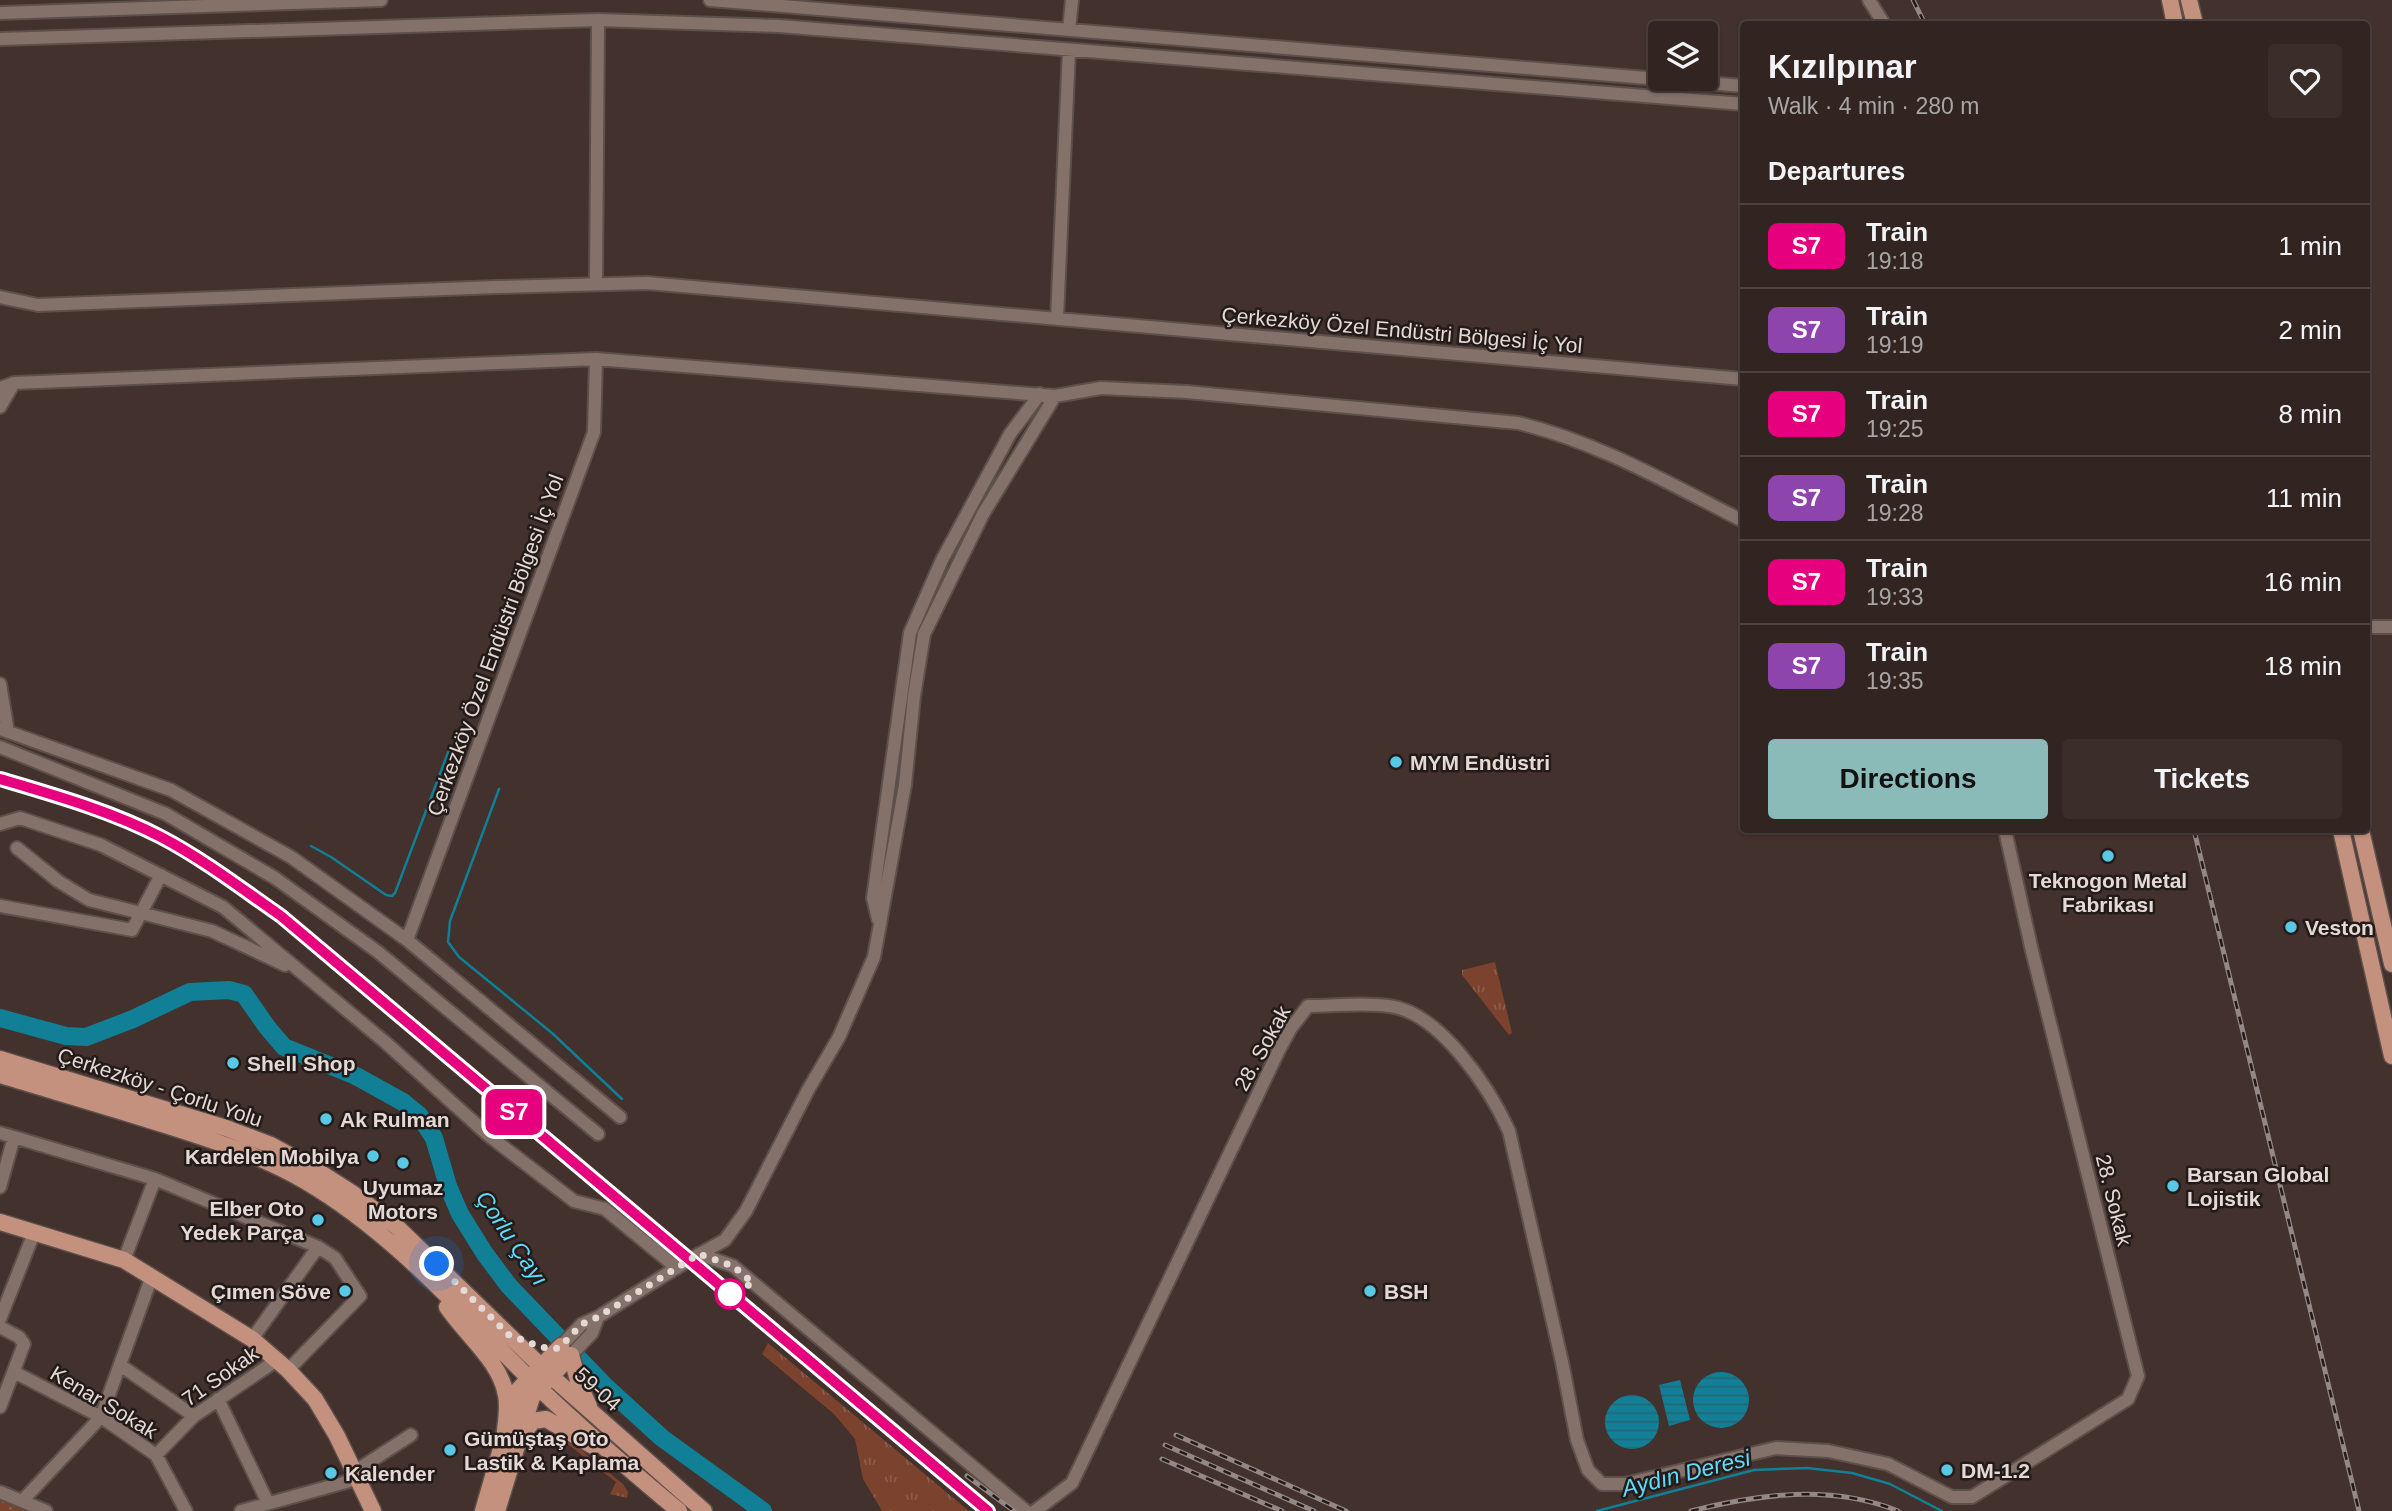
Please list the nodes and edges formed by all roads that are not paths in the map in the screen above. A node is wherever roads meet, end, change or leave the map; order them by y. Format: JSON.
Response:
{"nodes":[{"id":1,"x":381,"y":0,"type":"edge"},
{"id":2,"x":710,"y":0,"type":"edge"},
{"id":3,"x":1072,"y":0,"type":"edge"},
{"id":4,"x":1869,"y":0,"type":"edge"},
{"id":5,"x":2170,"y":0,"type":"edge"},
{"id":6,"x":2189,"y":0,"type":"edge"},
{"id":7,"x":0,"y":13,"type":"edge"},
{"id":8,"x":598,"y":20,"type":"junction"},
{"id":9,"x":1882,"y":21,"type":"edge"},
{"id":10,"x":2174,"y":21,"type":"edge"},
{"id":11,"x":2193,"y":21,"type":"edge"},
{"id":12,"x":1069,"y":30,"type":"junction"},
{"id":13,"x":0,"y":39,"type":"edge"},
{"id":14,"x":1069,"y":50,"type":"junction"},
{"id":15,"x":1740,"y":86,"type":"edge"},
{"id":16,"x":1740,"y":104,"type":"edge"},
{"id":17,"x":596,"y":284,"type":"junction"},
{"id":18,"x":0,"y":297,"type":"edge"},
{"id":19,"x":1057,"y":319,"type":"junction"},
{"id":20,"x":596,"y":359,"type":"junction"},
{"id":21,"x":1740,"y":379,"type":"edge"},
{"id":22,"x":14,"y":383,"type":"junction"},
{"id":23,"x":0,"y":388,"type":"edge"},
{"id":24,"x":1040,"y":394,"type":"junction"},
{"id":25,"x":1055,"y":396,"type":"junction"},
{"id":26,"x":0,"y":407,"type":"edge"},
{"id":27,"x":1740,"y":520,"type":"edge"},
{"id":28,"x":2370,"y":627,"type":"edge"},
{"id":29,"x":2392,"y":627,"type":"edge"},
{"id":30,"x":0,"y":684,"type":"edge"},
{"id":31,"x":4,"y":730,"type":"edge"},
{"id":32,"x":0,"y":747,"type":"edge"},
{"id":33,"x":0,"y":824,"type":"edge"},
{"id":34,"x":2006,"y":833,"type":"edge"},
{"id":35,"x":2342,"y":833,"type":"edge"},
{"id":36,"x":2362,"y":833,"type":"edge"},
{"id":37,"x":17,"y":848,"type":"dead end"},
{"id":38,"x":161,"y":875,"type":"junction"},
{"id":39,"x":0,"y":906,"type":"edge"},
{"id":40,"x":141,"y":913,"type":"junction"},
{"id":41,"x":879,"y":926,"type":"junction"},
{"id":42,"x":407,"y":940,"type":"junction"},
{"id":43,"x":2392,"y":964,"type":"edge"},
{"id":44,"x":301,"y":973,"type":"junction"},
{"id":45,"x":2392,"y":1056,"type":"edge"},
{"id":46,"x":0,"y":1059,"type":"edge"},
{"id":47,"x":0,"y":1076,"type":"edge"},
{"id":48,"x":620,"y":1117,"type":"dead end"},
{"id":49,"x":0,"y":1133,"type":"edge"},
{"id":50,"x":598,"y":1134,"type":"dead end"},
{"id":51,"x":14,"y":1137,"type":"junction"},
{"id":52,"x":155,"y":1179,"type":"junction"},
{"id":53,"x":0,"y":1187,"type":"edge"},
{"id":54,"x":0,"y":1223,"type":"edge"},
{"id":55,"x":34,"y":1233,"type":"junction"},
{"id":56,"x":318,"y":1247,"type":"junction"},
{"id":57,"x":699,"y":1254,"type":"junction"},
{"id":58,"x":124,"y":1260,"type":"junction"},
{"id":59,"x":677,"y":1268,"type":"junction"},
{"id":60,"x":432,"y":1270,"type":"junction"},
{"id":61,"x":152,"y":1276,"type":"junction"},
{"id":62,"x":0,"y":1319,"type":"edge"},
{"id":63,"x":0,"y":1327,"type":"edge"},
{"id":64,"x":509,"y":1335,"type":"junction"},
{"id":65,"x":252,"y":1339,"type":"junction"},
{"id":66,"x":566,"y":1351,"type":"junction"},
{"id":67,"x":120,"y":1365,"type":"junction"},
{"id":68,"x":283,"y":1365,"type":"junction"},
{"id":69,"x":534,"y":1371,"type":"junction"},
{"id":70,"x":14,"y":1372,"type":"junction"},
{"id":71,"x":552,"y":1377,"type":"junction"},
{"id":72,"x":540,"y":1389,"type":"junction"},
{"id":73,"x":218,"y":1399,"type":"junction"},
{"id":74,"x":0,"y":1408,"type":"edge"},
{"id":75,"x":591,"y":1412,"type":"junction"},
{"id":76,"x":194,"y":1416,"type":"junction"},
{"id":77,"x":101,"y":1417,"type":"junction"},
{"id":78,"x":411,"y":1435,"type":"dead end"},
{"id":79,"x":510,"y":1445,"type":"junction"},
{"id":80,"x":156,"y":1455,"type":"junction"},
{"id":81,"x":623,"y":1464,"type":"junction"},
{"id":82,"x":355,"y":1476,"type":"junction"},
{"id":83,"x":0,"y":1492,"type":"edge"},
{"id":84,"x":23,"y":1500,"type":"junction"},
{"id":85,"x":275,"y":1505,"type":"edge"},
{"id":86,"x":46,"y":1511,"type":"edge"},
{"id":87,"x":186,"y":1511,"type":"edge"},
{"id":88,"x":241,"y":1511,"type":"edge"},
{"id":89,"x":373,"y":1511,"type":"edge"},
{"id":90,"x":483,"y":1511,"type":"edge"},
{"id":91,"x":497,"y":1511,"type":"edge"},
{"id":92,"x":679,"y":1511,"type":"edge"},
{"id":93,"x":705,"y":1511,"type":"edge"},
{"id":94,"x":1026,"y":1511,"type":"edge"},
{"id":95,"x":1035,"y":1511,"type":"edge"}],
"edges":[{"from":1,"to":7,"type":"street"},
{"from":2,"to":12,"type":"street"},
{"from":3,"to":12,"type":"street"},
{"from":4,"to":9,"type":"street"},
{"from":5,"to":10,"type":"main road"},
{"from":6,"to":11,"type":"main road"},
{"from":8,"to":13,"type":"street"},
{"from":8,"to":14,"type":"street"},
{"from":8,"to":17,"type":"street"},
{"from":12,"to":15,"type":"street"},
{"from":14,"to":16,"type":"street"},
{"from":14,"to":19,"type":"street"},
{"from":17,"to":18,"type":"street","name":"Çerkezköy Özel Endüstri Bölgesi İç Yol"},
{"from":17,"to":19,"type":"street","name":"Çerkezköy Özel Endüstri Bölgesi İç Yol"},
{"from":19,"to":21,"type":"street","name":"Çerkezköy Özel Endüstri Bölgesi İç Yol"},
{"from":20,"to":22,"type":"street"},
{"from":20,"to":24,"type":"street"},
{"from":20,"to":42,"type":"street","name":"Çerkezköy Özel Endüstri Bölgesi İç Yol"},
{"from":22,"to":23,"type":"street"},
{"from":22,"to":26,"type":"street"},
{"from":24,"to":25,"type":"street"},
{"from":24,"to":41,"type":"street"},
{"from":25,"to":27,"type":"street"},
{"from":25,"to":41,"type":"street"},
{"from":28,"to":29,"type":"street"},
{"from":30,"to":31,"type":"street"},
{"from":31,"to":42,"type":"street"},
{"from":32,"to":50,"type":"street"},
{"from":33,"to":38,"type":"street"},
{"from":34,"to":95,"type":"street","name":"28. Sokak"},
{"from":35,"to":45,"type":"main road"},
{"from":36,"to":43,"type":"main road"},
{"from":37,"to":40,"type":"street"},
{"from":38,"to":40,"type":"street"},
{"from":38,"to":44,"type":"street"},
{"from":39,"to":40,"type":"street"},
{"from":40,"to":44,"type":"street"},
{"from":41,"to":57,"type":"street"},
{"from":42,"to":48,"type":"street"},
{"from":44,"to":59,"type":"street"},
{"from":46,"to":60,"type":"main road","name":"Çerkezköy - Çorlu Yolu","number":"59-04"},
{"from":47,"to":60,"type":"main road","number":"59-04"},
{"from":49,"to":51,"type":"street"},
{"from":51,"to":52,"type":"street"},
{"from":51,"to":53,"type":"street"},
{"from":52,"to":56,"type":"street"},
{"from":52,"to":58,"type":"street"},
{"from":54,"to":55,"type":"main road"},
{"from":55,"to":58,"type":"main road"},
{"from":55,"to":62,"type":"street"},
{"from":56,"to":65,"type":"street"},
{"from":56,"to":68,"type":"street","name":"71 Sokak"},
{"from":57,"to":59,"type":"street"},
{"from":57,"to":94,"type":"street"},
{"from":58,"to":61,"type":"main road"},
{"from":59,"to":66,"type":"street"},
{"from":60,"to":64,"type":"main road","name":"59-04","number":"59-04"},
{"from":60,"to":69,"type":"main road","number":"59-04"},
{"from":60,"to":79,"type":"main road"},
{"from":61,"to":65,"type":"main road"},
{"from":61,"to":67,"type":"street"},
{"from":63,"to":70,"type":"street"},
{"from":64,"to":66,"type":"main road"},
{"from":64,"to":69,"type":"main road","name":"59-04","number":"59-04"},
{"from":65,"to":68,"type":"main road"},
{"from":66,"to":69,"type":"main road"},
{"from":66,"to":71,"type":"main road"},
{"from":66,"to":75,"type":"main road"},
{"from":67,"to":76,"type":"street"},
{"from":67,"to":77,"type":"street"},
{"from":68,"to":73,"type":"street","name":"71 Sokak"},
{"from":68,"to":82,"type":"main road"},
{"from":69,"to":71,"type":"main road","name":"59-04","number":"59-04"},
{"from":69,"to":72,"type":"main road","number":"59-04"},
{"from":69,"to":79,"type":"main road"},
{"from":70,"to":74,"type":"street"},
{"from":70,"to":77,"type":"street","name":"Kenar Sokak"},
{"from":71,"to":72,"type":"main road"},
{"from":71,"to":75,"type":"main road","name":"59-04","number":"59-04"},
{"from":72,"to":79,"type":"main road"},
{"from":72,"to":81,"type":"main road","number":"59-04"},
{"from":73,"to":76,"type":"street","name":"71 Sokak"},
{"from":73,"to":85,"type":"street"},
{"from":75,"to":93,"type":"main road","name":"59-04","number":"59-04"},
{"from":76,"to":80,"type":"street","name":"71 Sokak"},
{"from":77,"to":80,"type":"street","name":"Kenar Sokak"},
{"from":77,"to":84,"type":"street"},
{"from":78,"to":82,"type":"street"},
{"from":79,"to":81,"type":"main road"},
{"from":79,"to":90,"type":"main road"},
{"from":79,"to":91,"type":"main road"},
{"from":80,"to":87,"type":"street","name":"Kenar Sokak"},
{"from":81,"to":92,"type":"main road","number":"59-04"},
{"from":82,"to":85,"type":"street"},
{"from":82,"to":89,"type":"main road"},
{"from":83,"to":84,"type":"street"},
{"from":84,"to":86,"type":"street"},
{"from":85,"to":88,"type":"street"}]}
